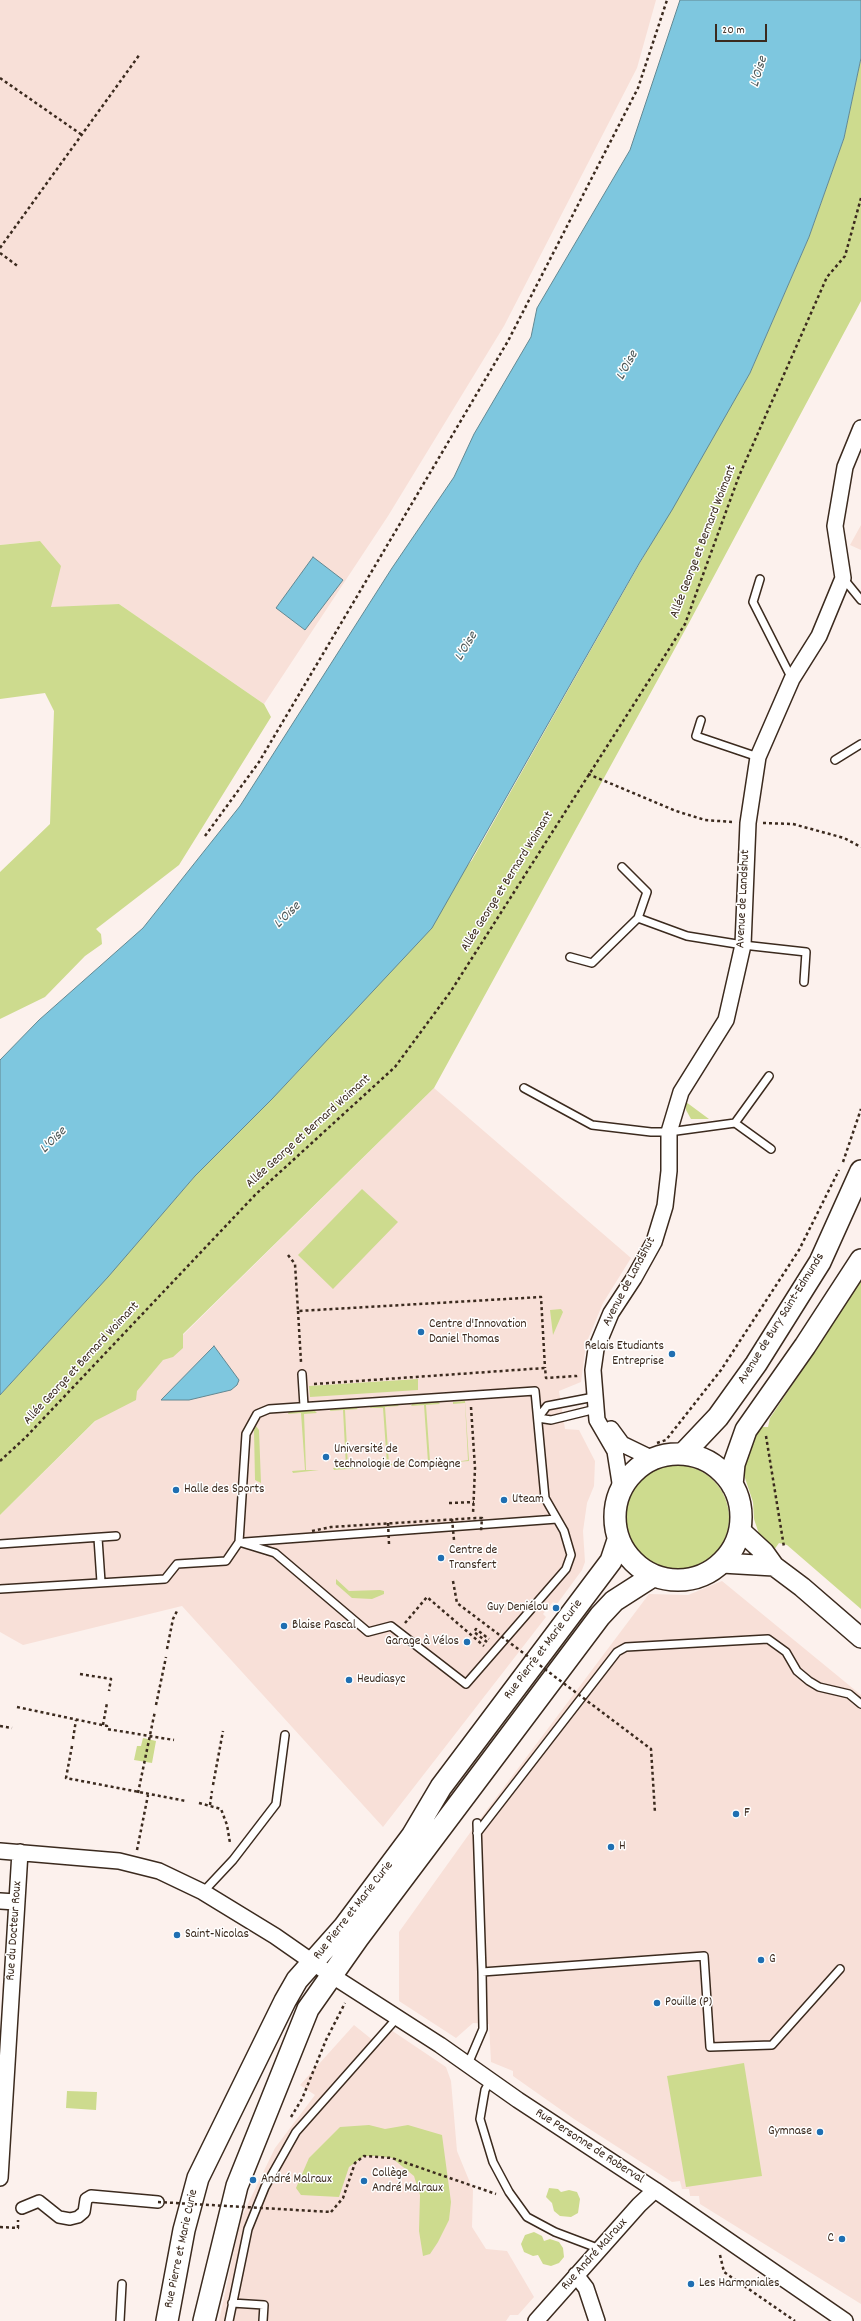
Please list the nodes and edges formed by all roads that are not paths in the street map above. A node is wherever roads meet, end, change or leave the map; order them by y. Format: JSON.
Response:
{"nodes":[{"id":1,"x":861,"y":428,"type":"edge"},
{"id":2,"x":843,"y":578,"type":"junction"},
{"id":3,"x":760,"y":579,"type":"dead end"},
{"id":4,"x":861,"y":600,"type":"edge"},
{"id":5,"x":792,"y":679,"type":"junction"},
{"id":6,"x":701,"y":720,"type":"dead end"},
{"id":7,"x":861,"y":744,"type":"edge"},
{"id":8,"x":758,"y":757,"type":"junction"},
{"id":9,"x":835,"y":760,"type":"dead end"},
{"id":10,"x":622,"y":867,"type":"dead end"},
{"id":11,"x":638,"y":918,"type":"junction"},
{"id":12,"x":743,"y":945,"type":"junction"},
{"id":13,"x":570,"y":957,"type":"dead end"},
{"id":14,"x":804,"y":982,"type":"dead end"},
{"id":15,"x":768,"y":1076,"type":"dead end"},
{"id":16,"x":524,"y":1088,"type":"dead end"},
{"id":17,"x":735,"y":1123,"type":"junction"},
{"id":18,"x":669,"y":1132,"type":"junction"},
{"id":19,"x":771,"y":1149,"type":"dead end"},
{"id":20,"x":861,"y":1171,"type":"edge"},
{"id":21,"x":861,"y":1260,"type":"edge"},
{"id":22,"x":302,"y":1374,"type":"road end"},
{"id":23,"x":595,"y":1403,"type":"junction"},
{"id":24,"x":304,"y":1406,"type":"junction"},
{"id":25,"x":538,"y":1418,"type":"junction"},
{"id":26,"x":653,"y":1451,"type":"junction"},
{"id":27,"x":683,"y":1454,"type":"junction"},
{"id":28,"x":732,"y":1484,"type":"junction"},
{"id":29,"x":621,"y":1489,"type":"junction"},
{"id":30,"x":557,"y":1519,"type":"junction"},
{"id":31,"x":740,"y":1530,"type":"junction"},
{"id":32,"x":116,"y":1536,"type":"dead end"},
{"id":33,"x":98,"y":1538,"type":"junction"},
{"id":34,"x":618,"y":1540,"type":"junction"},
{"id":35,"x":239,"y":1542,"type":"junction"},
{"id":36,"x":0,"y":1544,"type":"edge"},
{"id":37,"x":722,"y":1563,"type":"junction"},
{"id":38,"x":774,"y":1566,"type":"junction"},
{"id":39,"x":653,"y":1576,"type":"junction"},
{"id":40,"x":102,"y":1582,"type":"junction"},
{"id":41,"x":0,"y":1589,"type":"edge"},
{"id":42,"x":861,"y":1638,"type":"edge"},
{"id":43,"x":861,"y":1704,"type":"edge"},
{"id":44,"x":285,"y":1735,"type":"dead end"},
{"id":45,"x":477,"y":1823,"type":"dead end"},
{"id":46,"x":478,"y":1832,"type":"junction"},
{"id":47,"x":0,"y":1851,"type":"edge"},
{"id":48,"x":20,"y":1852,"type":"junction"},
{"id":49,"x":203,"y":1892,"type":"junction"},
{"id":50,"x":0,"y":1901,"type":"edge"},
{"id":51,"x":16,"y":1902,"type":"junction"},
{"id":52,"x":313,"y":1962,"type":"junction"},
{"id":53,"x":840,"y":1969,"type":"dead end"},
{"id":54,"x":482,"y":1972,"type":"junction"},
{"id":55,"x":331,"y":1975,"type":"junction"},
{"id":56,"x":397,"y":2018,"type":"junction"},
{"id":57,"x":468,"y":2064,"type":"junction"},
{"id":58,"x":490,"y":2081,"type":"junction"},
{"id":59,"x":0,"y":2178,"type":"edge"},
{"id":60,"x":655,"y":2190,"type":"junction"},
{"id":61,"x":158,"y":2202,"type":"road end"},
{"id":62,"x":22,"y":2208,"type":"dead end"},
{"id":63,"x":600,"y":2249,"type":"junction"},
{"id":64,"x":576,"y":2275,"type":"junction"},
{"id":65,"x":122,"y":2284,"type":"dead end"},
{"id":66,"x":232,"y":2303,"type":"junction"},
{"id":67,"x":120,"y":2321,"type":"edge"},
{"id":68,"x":167,"y":2321,"type":"edge"},
{"id":69,"x":204,"y":2321,"type":"edge"},
{"id":70,"x":229,"y":2321,"type":"edge"},
{"id":71,"x":263,"y":2321,"type":"edge"},
{"id":72,"x":536,"y":2321,"type":"edge"},
{"id":73,"x":597,"y":2321,"type":"edge"},
{"id":74,"x":844,"y":2321,"type":"edge"}],
"edges":[{"from":1,"to":2,"type":"street"},
{"from":2,"to":4,"type":"lane"},
{"from":2,"to":5,"type":"street","name":"Avenue de Landshut"},
{"from":3,"to":5,"type":"lane"},
{"from":5,"to":8,"type":"street","name":"Avenue de Landshut"},
{"from":6,"to":8,"type":"lane"},
{"from":7,"to":9,"type":"lane"},
{"from":8,"to":12,"type":"street","name":"Avenue de Landshut"},
{"from":10,"to":11,"type":"lane"},
{"from":11,"to":12,"type":"lane"},
{"from":11,"to":13,"type":"lane"},
{"from":12,"to":14,"type":"lane"},
{"from":12,"to":18,"type":"street","name":"Avenue de Landshut"},
{"from":15,"to":17,"type":"lane"},
{"from":16,"to":18,"type":"lane"},
{"from":17,"to":18,"type":"lane"},
{"from":17,"to":19,"type":"lane"},
{"from":18,"to":23,"type":"street","name":"Avenue de Landshut"},
{"from":20,"to":27,"type":"main road","name":"Avenue de Bury Saint-Edmunds"},
{"from":21,"to":28,"type":"main road"},
{"from":22,"to":24,"type":"lane"},
{"from":23,"to":25,"type":"lane"},
{"from":23,"to":25,"type":"lane"},
{"from":23,"to":26,"type":"street"},
{"from":23,"to":29,"type":"street","name":"Avenue de Landshut"},
{"from":24,"to":25,"type":"lane"},
{"from":24,"to":35,"type":"lane"},
{"from":25,"to":30,"type":"lane"},
{"from":26,"to":27,"type":"main road"},
{"from":26,"to":29,"type":"main road"},
{"from":27,"to":28,"type":"main road"},
{"from":28,"to":31,"type":"main road"},
{"from":29,"to":34,"type":"main road"},
{"from":30,"to":35,"type":"lane"},
{"from":30,"to":35,"type":"lane"},
{"from":31,"to":37,"type":"main road"},
{"from":31,"to":38,"type":"street"},
{"from":32,"to":33,"type":"lane"},
{"from":33,"to":36,"type":"lane"},
{"from":33,"to":40,"type":"lane"},
{"from":34,"to":39,"type":"main road"},
{"from":34,"to":52,"type":"main road","name":"Rue Pierre et Marie Curie"},
{"from":35,"to":40,"type":"lane"},
{"from":37,"to":38,"type":"street"},
{"from":37,"to":39,"type":"main road"},
{"from":38,"to":42,"type":"street"},
{"from":39,"to":55,"type":"main road","name":"Rue Pierre et Marie Curie"},
{"from":40,"to":41,"type":"lane"},
{"from":43,"to":46,"type":"lane"},
{"from":44,"to":49,"type":"lane"},
{"from":45,"to":46,"type":"lane"},
{"from":46,"to":54,"type":"lane"},
{"from":47,"to":48,"type":"street","name":"Rue Personne de Roberval"},
{"from":48,"to":49,"type":"street","name":"Rue Personne de Roberval"},
{"from":48,"to":51,"type":"street","name":"Rue du Docteur Roux"},
{"from":49,"to":52,"type":"street","name":"Rue Personne de Roberval"},
{"from":50,"to":51,"type":"street"},
{"from":51,"to":59,"type":"street","name":"Rue du Docteur Roux"},
{"from":52,"to":55,"type":"street","name":"Rue Personne de Roberval"},
{"from":52,"to":68,"type":"main road","name":"Rue Pierre et Marie Curie"},
{"from":53,"to":54,"type":"lane"},
{"from":54,"to":57,"type":"lane"},
{"from":55,"to":56,"type":"street","name":"Rue Personne de Roberval"},
{"from":55,"to":69,"type":"main road","name":"Rue Pierre et Marie Curie"},
{"from":56,"to":57,"type":"street","name":"Rue Personne de Roberval"},
{"from":56,"to":66,"type":"lane"},
{"from":57,"to":58,"type":"street","name":"Rue Personne de Roberval"},
{"from":58,"to":60,"type":"street","name":"Rue Personne de Roberval"},
{"from":58,"to":63,"type":"lane"},
{"from":60,"to":63,"type":"street","name":"Rue André Malraux"},
{"from":60,"to":74,"type":"street","name":"Rue Personne de Roberval"},
{"from":61,"to":62,"type":"street"},
{"from":63,"to":64,"type":"street","name":"Rue André Malraux"},
{"from":64,"to":72,"type":"street","name":"Rue André Malraux"},
{"from":64,"to":73,"type":"street"},
{"from":65,"to":67,"type":"lane"},
{"from":66,"to":70,"type":"lane"},
{"from":66,"to":71,"type":"lane"}]}
